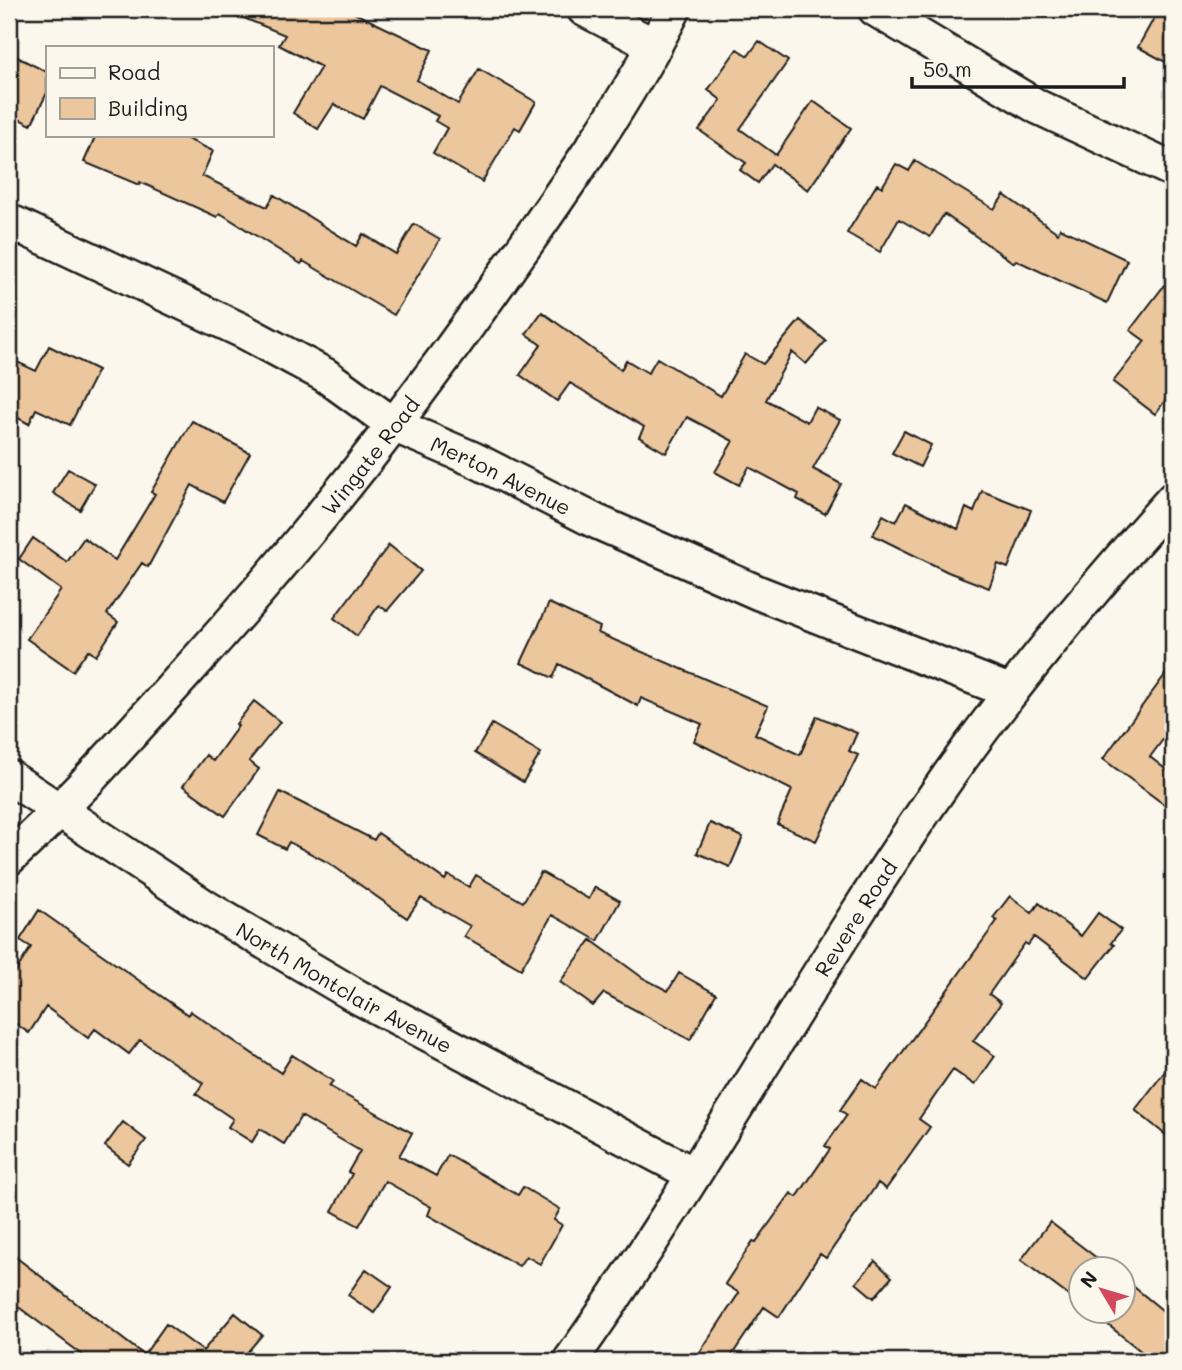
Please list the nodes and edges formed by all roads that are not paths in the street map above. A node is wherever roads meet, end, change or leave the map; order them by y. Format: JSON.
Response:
{"nodes":[{"id":1,"x":584,"y":9,"type":"edge"},
{"id":2,"x":674,"y":9,"type":"edge"},
{"id":3,"x":875,"y":9,"type":"edge"},
{"id":4,"x":655,"y":46,"type":"junction"},
{"id":5,"x":1173,"y":170,"type":"edge"},
{"id":6,"x":9,"y":221,"type":"edge"},
{"id":7,"x":394,"y":425,"type":"junction"},
{"id":8,"x":1173,"y":499,"type":"edge"},
{"id":9,"x":1011,"y":692,"type":"junction"},
{"id":10,"x":9,"y":777,"type":"edge"},
{"id":11,"x":60,"y":812,"type":"junction"},
{"id":12,"x":9,"y":858,"type":"edge"},
{"id":13,"x":693,"y":1174,"type":"junction"},
{"id":14,"x":570,"y":1361,"type":"edge"}],
"edges":[{"from":1,"to":4,"type":"street"},
{"from":2,"to":4,"type":"street","name":"Wingate Road"},
{"from":3,"to":5,"type":"street"},
{"from":4,"to":7,"type":"street","name":"Wingate Road"},
{"from":6,"to":7,"type":"street","name":"Merton Avenue"},
{"from":7,"to":9,"type":"street","name":"Merton Avenue"},
{"from":7,"to":11,"type":"street","name":"Wingate Road"},
{"from":8,"to":9,"type":"street","name":"Revere Road"},
{"from":9,"to":13,"type":"street","name":"Revere Road"},
{"from":10,"to":11,"type":"street","name":"North Montclair Avenue"},
{"from":11,"to":12,"type":"street","name":"Wingate Road"},
{"from":11,"to":13,"type":"street","name":"North Montclair Avenue"},
{"from":13,"to":14,"type":"street","name":"Revere Road"}]}
